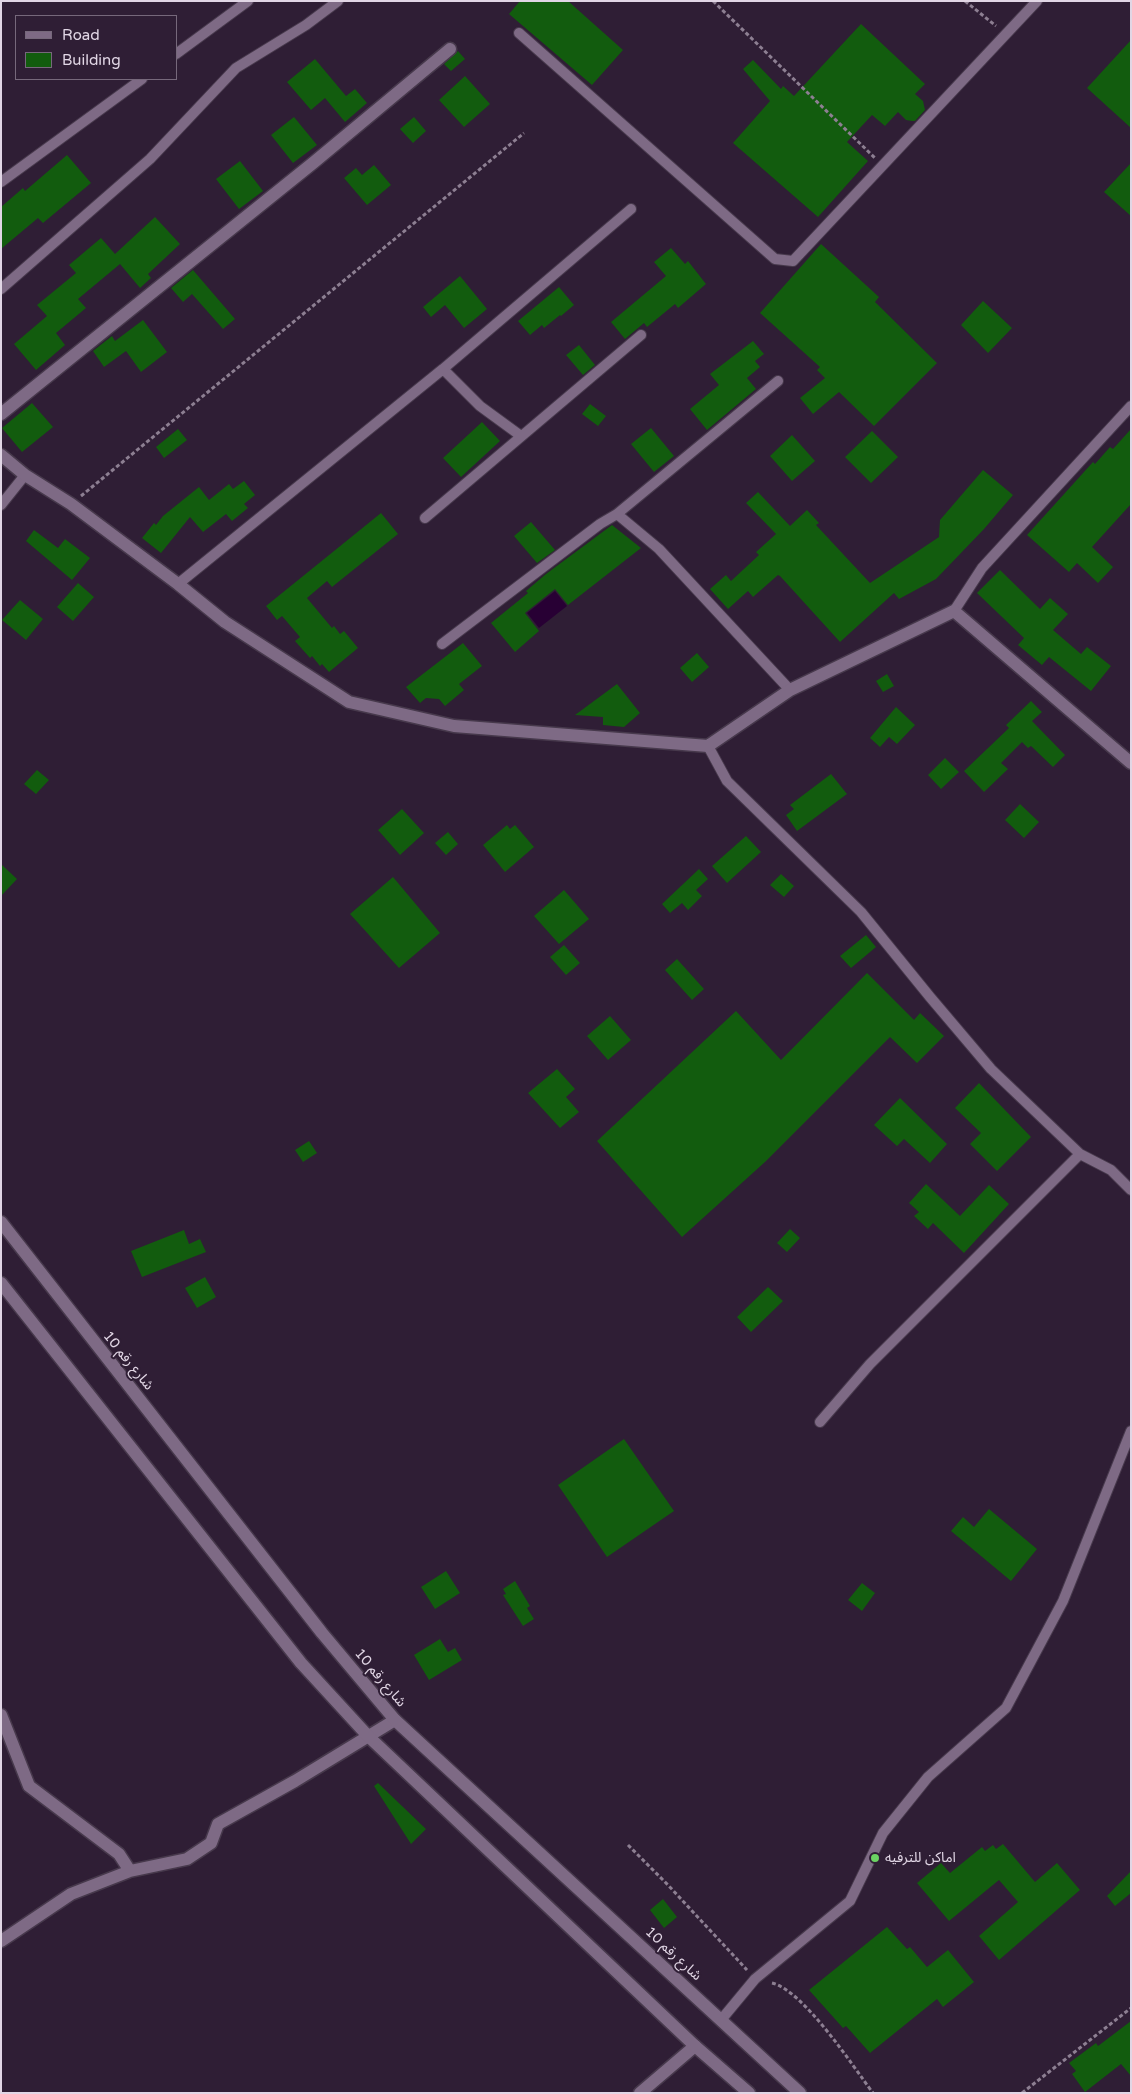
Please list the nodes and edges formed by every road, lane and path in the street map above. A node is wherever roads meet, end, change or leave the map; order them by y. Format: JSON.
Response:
{"nodes":[{"id":1,"x":248,"y":1,"type":"edge"},
{"id":2,"x":338,"y":1,"type":"edge"},
{"id":3,"x":713,"y":1,"type":"edge"},
{"id":4,"x":965,"y":1,"type":"edge"},
{"id":5,"x":1037,"y":1,"type":"edge"},
{"id":6,"x":519,"y":33,"type":"dead end"},
{"id":7,"x":1005,"y":33,"type":"junction"},
{"id":8,"x":450,"y":50,"type":"dead end"},
{"id":9,"x":178,"y":53,"type":"edge"},
{"id":10,"x":141,"y":80,"type":"edge"},
{"id":11,"x":524,"y":133,"type":"dead end"},
{"id":12,"x":882,"y":165,"type":"junction"},
{"id":13,"x":1,"y":182,"type":"edge"},
{"id":14,"x":631,"y":209,"type":"dead end"},
{"id":15,"x":1,"y":289,"type":"edge"},
{"id":16,"x":641,"y":335,"type":"dead end"},
{"id":17,"x":443,"y":369,"type":"junction"},
{"id":18,"x":778,"y":381,"type":"dead end"},
{"id":19,"x":1131,"y":406,"type":"edge"},
{"id":20,"x":1,"y":414,"type":"edge"},
{"id":21,"x":521,"y":436,"type":"junction"},
{"id":22,"x":1,"y":455,"type":"edge"},
{"id":23,"x":25,"y":474,"type":"junction"},
{"id":24,"x":71,"y":504,"type":"junction"},
{"id":25,"x":1,"y":505,"type":"edge"},
{"id":26,"x":617,"y":514,"type":"junction"},
{"id":27,"x":425,"y":518,"type":"dead end"},
{"id":28,"x":178,"y":584,"type":"junction"},
{"id":29,"x":954,"y":611,"type":"junction"},
{"id":30,"x":442,"y":644,"type":"dead end"},
{"id":31,"x":790,"y":690,"type":"junction"},
{"id":32,"x":708,"y":746,"type":"junction"},
{"id":33,"x":1131,"y":763,"type":"edge"},
{"id":34,"x":1080,"y":1154,"type":"junction"},
{"id":35,"x":1131,"y":1190,"type":"edge"},
{"id":36,"x":1,"y":1222,"type":"edge"},
{"id":37,"x":1,"y":1283,"type":"edge"},
{"id":38,"x":820,"y":1422,"type":"dead end"},
{"id":39,"x":1131,"y":1430,"type":"edge"},
{"id":40,"x":1,"y":1715,"type":"edge"},
{"id":41,"x":395,"y":1720,"type":"junction"},
{"id":42,"x":368,"y":1736,"type":"junction"},
{"id":43,"x":130,"y":1871,"type":"junction"},
{"id":44,"x":1,"y":1941,"type":"edge"},
{"id":45,"x":1131,"y":2008,"type":"edge"},
{"id":46,"x":721,"y":2020,"type":"junction"},
{"id":47,"x":695,"y":2046,"type":"junction"},
{"id":48,"x":640,"y":2093,"type":"edge"},
{"id":49,"x":749,"y":2093,"type":"edge"},
{"id":50,"x":800,"y":2093,"type":"edge"},
{"id":51,"x":1022,"y":2093,"type":"edge"}],
"edges":[{"from":1,"to":9,"type":"lane"},
{"from":2,"to":15,"type":"lane"},
{"from":3,"to":12,"type":"path"},
{"from":4,"to":7,"type":"path"},
{"from":5,"to":7,"type":"lane"},
{"from":6,"to":12,"type":"lane"},
{"from":7,"to":12,"type":"lane"},
{"from":8,"to":20,"type":"street"},
{"from":10,"to":13,"type":"lane"},
{"from":11,"to":24,"type":"path"},
{"from":14,"to":17,"type":"lane"},
{"from":16,"to":21,"type":"lane"},
{"from":17,"to":21,"type":"lane"},
{"from":17,"to":28,"type":"lane"},
{"from":18,"to":26,"type":"lane"},
{"from":19,"to":29,"type":"lane"},
{"from":21,"to":27,"type":"lane"},
{"from":22,"to":23,"type":"street"},
{"from":23,"to":24,"type":"street"},
{"from":23,"to":25,"type":"lane"},
{"from":24,"to":28,"type":"street"},
{"from":26,"to":30,"type":"lane"},
{"from":26,"to":31,"type":"lane"},
{"from":28,"to":32,"type":"street"},
{"from":29,"to":31,"type":"street"},
{"from":29,"to":33,"type":"street"},
{"from":31,"to":32,"type":"street"},
{"from":32,"to":34,"type":"lane"},
{"from":34,"to":35,"type":"lane"},
{"from":34,"to":38,"type":"lane"},
{"from":36,"to":41,"type":"street","name":"شارع رقم 10"},
{"from":37,"to":42,"type":"street"},
{"from":39,"to":46,"type":"lane"},
{"from":40,"to":43,"type":"street"},
{"from":41,"to":42,"type":"street"},
{"from":41,"to":46,"type":"street","name":"شارع رقم 10"},
{"from":42,"to":43,"type":"street"},
{"from":42,"to":47,"type":"street"},
{"from":43,"to":44,"type":"street"},
{"from":45,"to":51,"type":"path"},
{"from":46,"to":50,"type":"street","name":"شارع رقم 10"},
{"from":47,"to":48,"type":"street"},
{"from":47,"to":49,"type":"street"}]}
